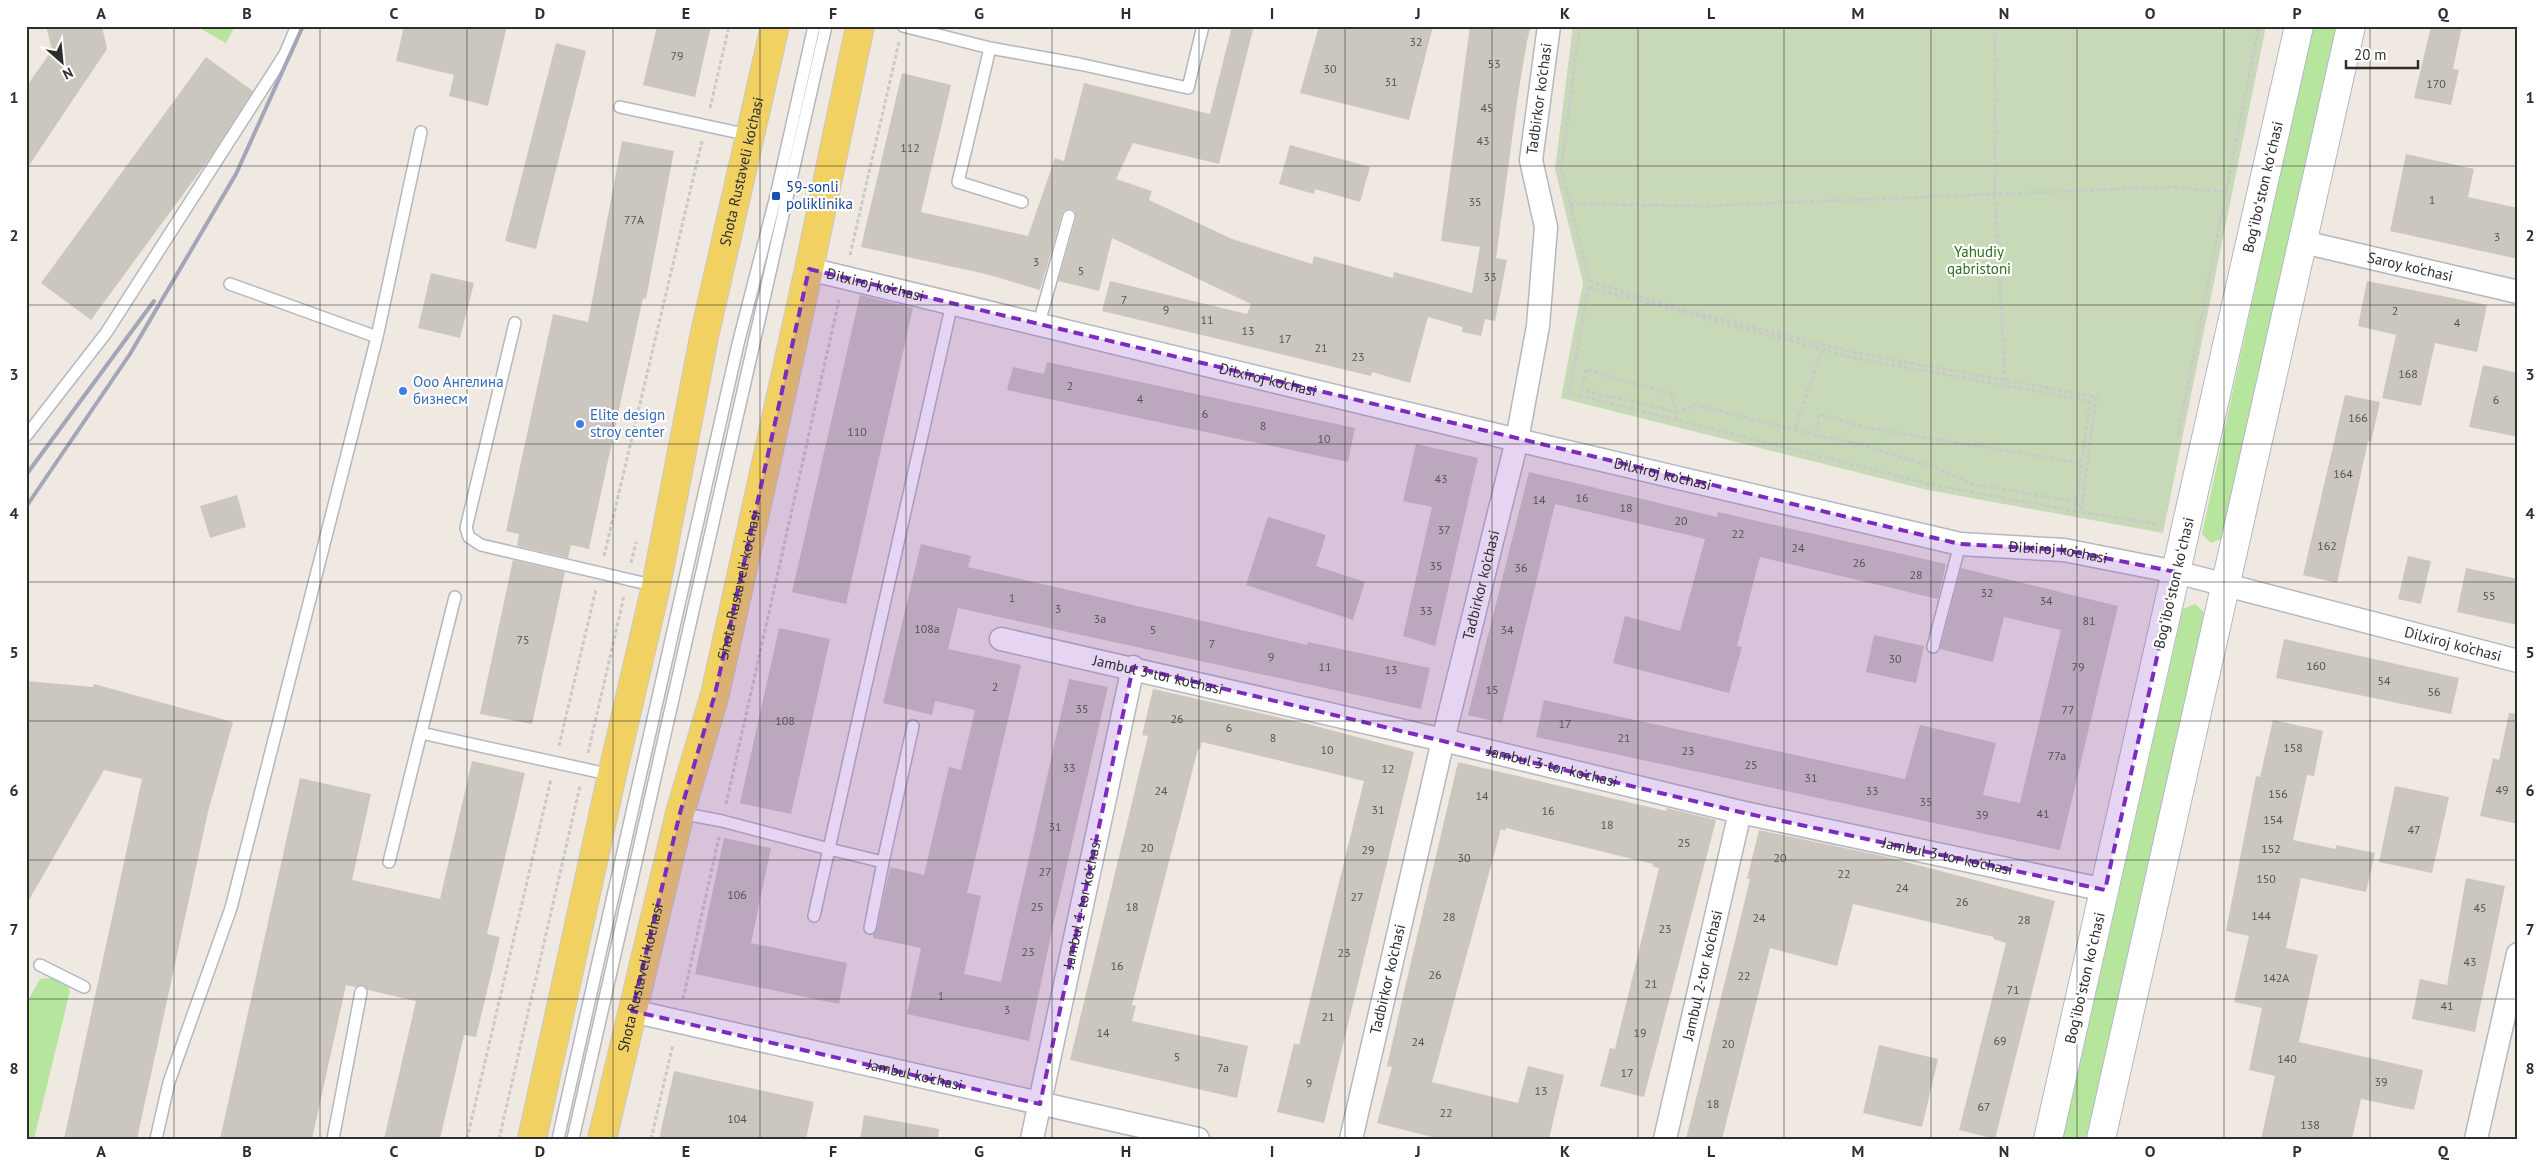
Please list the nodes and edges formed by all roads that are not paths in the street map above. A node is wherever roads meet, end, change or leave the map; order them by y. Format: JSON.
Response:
{"nodes":[{"id":1,"x":297,"y":26,"type":"edge"},
{"id":2,"x":775,"y":26,"type":"edge"},
{"id":3,"x":814,"y":26,"type":"edge"},
{"id":4,"x":826,"y":26,"type":"edge"},
{"id":5,"x":860,"y":26,"type":"edge"},
{"id":6,"x":1203,"y":26,"type":"edge"},
{"id":7,"x":1549,"y":26,"type":"edge"},
{"id":8,"x":2299,"y":26,"type":"edge"},
{"id":9,"x":2351,"y":26,"type":"edge"},
{"id":10,"x":902,"y":31,"type":"edge"},
{"id":11,"x":990,"y":48,"type":"junction"},
{"id":12,"x":620,"y":107,"type":"dead end"},
{"id":13,"x":420,"y":132,"type":"dead end"},
{"id":14,"x":749,"y":136,"type":"junction"},
{"id":15,"x":1022,"y":202,"type":"dead end"},
{"id":16,"x":1068,"y":216,"type":"dead end"},
{"id":17,"x":2303,"y":242,"type":"junction"},
{"id":18,"x":810,"y":269,"type":"junction"},
{"id":19,"x":230,"y":284,"type":"dead end"},
{"id":20,"x":2518,"y":292,"type":"edge"},
{"id":21,"x":952,"y":303,"type":"junction"},
{"id":22,"x":515,"y":323,"type":"dead end"},
{"id":23,"x":1038,"y":323,"type":"junction"},
{"id":24,"x":377,"y":337,"type":"junction"},
{"id":25,"x":26,"y":436,"type":"edge"},
{"id":26,"x":1517,"y":440,"type":"junction"},
{"id":27,"x":1960,"y":544,"type":"junction"},
{"id":28,"x":2176,"y":572,"type":"junction"},
{"id":29,"x":2226,"y":584,"type":"junction"},
{"id":30,"x":656,"y":586,"type":"junction"},
{"id":31,"x":455,"y":597,"type":"dead end"},
{"id":32,"x":1001,"y":639,"type":"dead end"},
{"id":33,"x":1933,"y":647,"type":"dead end"},
{"id":34,"x":2518,"y":661,"type":"edge"},
{"id":35,"x":1133,"y":667,"type":"junction"},
{"id":36,"x":913,"y":726,"type":"dead end"},
{"id":37,"x":421,"y":733,"type":"junction"},
{"id":38,"x":1443,"y":740,"type":"junction"},
{"id":39,"x":612,"y":775,"type":"junction"},
{"id":40,"x":1740,"y":812,"type":"junction"},
{"id":41,"x":680,"y":813,"type":"junction"},
{"id":42,"x":829,"y":848,"type":"junction"},
{"id":43,"x":389,"y":862,"type":"dead end"},
{"id":44,"x":883,"y":862,"type":"junction"},
{"id":45,"x":2104,"y":890,"type":"junction"},
{"id":46,"x":814,"y":916,"type":"dead end"},
{"id":47,"x":870,"y":928,"type":"dead end"},
{"id":48,"x":2518,"y":954,"type":"edge"},
{"id":49,"x":40,"y":965,"type":"dead end"},
{"id":50,"x":84,"y":987,"type":"dead end"},
{"id":51,"x":361,"y":992,"type":"dead end"},
{"id":52,"x":632,"y":1011,"type":"junction"},
{"id":53,"x":2508,"y":1046,"type":"edge"},
{"id":54,"x":1040,"y":1104,"type":"junction"},
{"id":55,"x":156,"y":1139,"type":"edge"},
{"id":56,"x":333,"y":1139,"type":"edge"},
{"id":57,"x":532,"y":1139,"type":"edge"},
{"id":58,"x":558,"y":1139,"type":"edge"},
{"id":59,"x":573,"y":1139,"type":"edge"},
{"id":60,"x":602,"y":1139,"type":"edge"},
{"id":61,"x":1032,"y":1139,"type":"edge"},
{"id":62,"x":1198,"y":1139,"type":"edge"},
{"id":63,"x":1350,"y":1139,"type":"edge"},
{"id":64,"x":1665,"y":1139,"type":"edge"},
{"id":65,"x":2048,"y":1139,"type":"edge"},
{"id":66,"x":2100,"y":1139,"type":"edge"},
{"id":67,"x":2476,"y":1139,"type":"edge"}],
"edges":[{"from":1,"to":25,"type":"lane"},
{"from":2,"to":14,"type":"main road","name":"Shota Rustaveli ko'chasi"},
{"from":3,"to":58,"type":"lane"},
{"from":4,"to":59,"type":"lane"},
{"from":5,"to":18,"type":"main road","name":"Shota Rustaveli ko'chasi"},
{"from":6,"to":11,"type":"lane"},
{"from":7,"to":26,"type":"street","name":"Tadbirkor ko'chasi"},
{"from":8,"to":28,"type":"street","name":"Bogʻiboʻston koʻchasi"},
{"from":9,"to":17,"type":"street"},
{"from":10,"to":11,"type":"lane"},
{"from":11,"to":15,"type":"lane"},
{"from":12,"to":14,"type":"lane"},
{"from":13,"to":24,"type":"lane"},
{"from":14,"to":30,"type":"main road","name":"Shota Rustaveli ko'chasi"},
{"from":16,"to":23,"type":"lane"},
{"from":17,"to":20,"type":"street","name":"Saroy ko‘chasi"},
{"from":17,"to":29,"type":"street"},
{"from":18,"to":21,"type":"street","name":"Dilxiroj ko‘chasi"},
{"from":18,"to":41,"type":"main road","name":"Shota Rustaveli ko'chasi"},
{"from":19,"to":24,"type":"lane"},
{"from":21,"to":23,"type":"street","name":"Dilxiroj ko‘chasi"},
{"from":21,"to":42,"type":"lane"},
{"from":22,"to":30,"type":"lane"},
{"from":23,"to":26,"type":"street","name":"Dilxiroj ko‘chasi"},
{"from":24,"to":55,"type":"lane"},
{"from":26,"to":27,"type":"street","name":"Dilxiroj ko‘chasi"},
{"from":26,"to":38,"type":"street","name":"Tadbirkor ko'chasi"},
{"from":27,"to":28,"type":"street","name":"Dilxiroj ko‘chasi"},
{"from":27,"to":33,"type":"lane"},
{"from":28,"to":29,"type":"street","name":"Dilxiroj ko‘chasi"},
{"from":28,"to":45,"type":"street","name":"Bogʻiboʻston koʻchasi"},
{"from":29,"to":34,"type":"street","name":"Dilxiroj ko‘chasi"},
{"from":29,"to":66,"type":"street"},
{"from":30,"to":39,"type":"main road","name":"Shota Rustaveli ko'chasi"},
{"from":31,"to":37,"type":"lane"},
{"from":32,"to":35,"type":"street","name":"Jambul 3-tor ko'chasi"},
{"from":35,"to":38,"type":"street","name":"Jambul 3-tor ko'chasi"},
{"from":35,"to":54,"type":"street","name":"Jambul 1-tor ko'chasi"},
{"from":36,"to":44,"type":"lane"},
{"from":37,"to":39,"type":"lane"},
{"from":37,"to":43,"type":"lane"},
{"from":38,"to":40,"type":"street","name":"Jambul 3-tor ko'chasi"},
{"from":38,"to":63,"type":"street","name":"Tadbirkor ko'chasi"},
{"from":39,"to":57,"type":"main road","name":"Shota Rustaveli ko'chasi"},
{"from":40,"to":45,"type":"street","name":"Jambul 3-tor ko'chasi"},
{"from":40,"to":64,"type":"street","name":"Jambul 2-tor ko'chasi"},
{"from":41,"to":42,"type":"lane"},
{"from":41,"to":52,"type":"main road","name":"Shota Rustaveli ko'chasi"},
{"from":42,"to":44,"type":"lane"},
{"from":42,"to":46,"type":"lane"},
{"from":44,"to":47,"type":"lane"},
{"from":45,"to":65,"type":"street","name":"Bogʻiboʻston koʻchasi"},
{"from":48,"to":53,"type":"street"},
{"from":49,"to":50,"type":"lane"},
{"from":51,"to":56,"type":"lane"},
{"from":52,"to":54,"type":"street","name":"Jambul ko'chasi"},
{"from":52,"to":60,"type":"main road","name":"Shota Rustaveli ko'chasi"},
{"from":53,"to":67,"type":"street"},
{"from":54,"to":61,"type":"street","name":"Jambul 1-tor ko'chasi"},
{"from":54,"to":62,"type":"street","name":"Jambul ko'chasi"}]}
